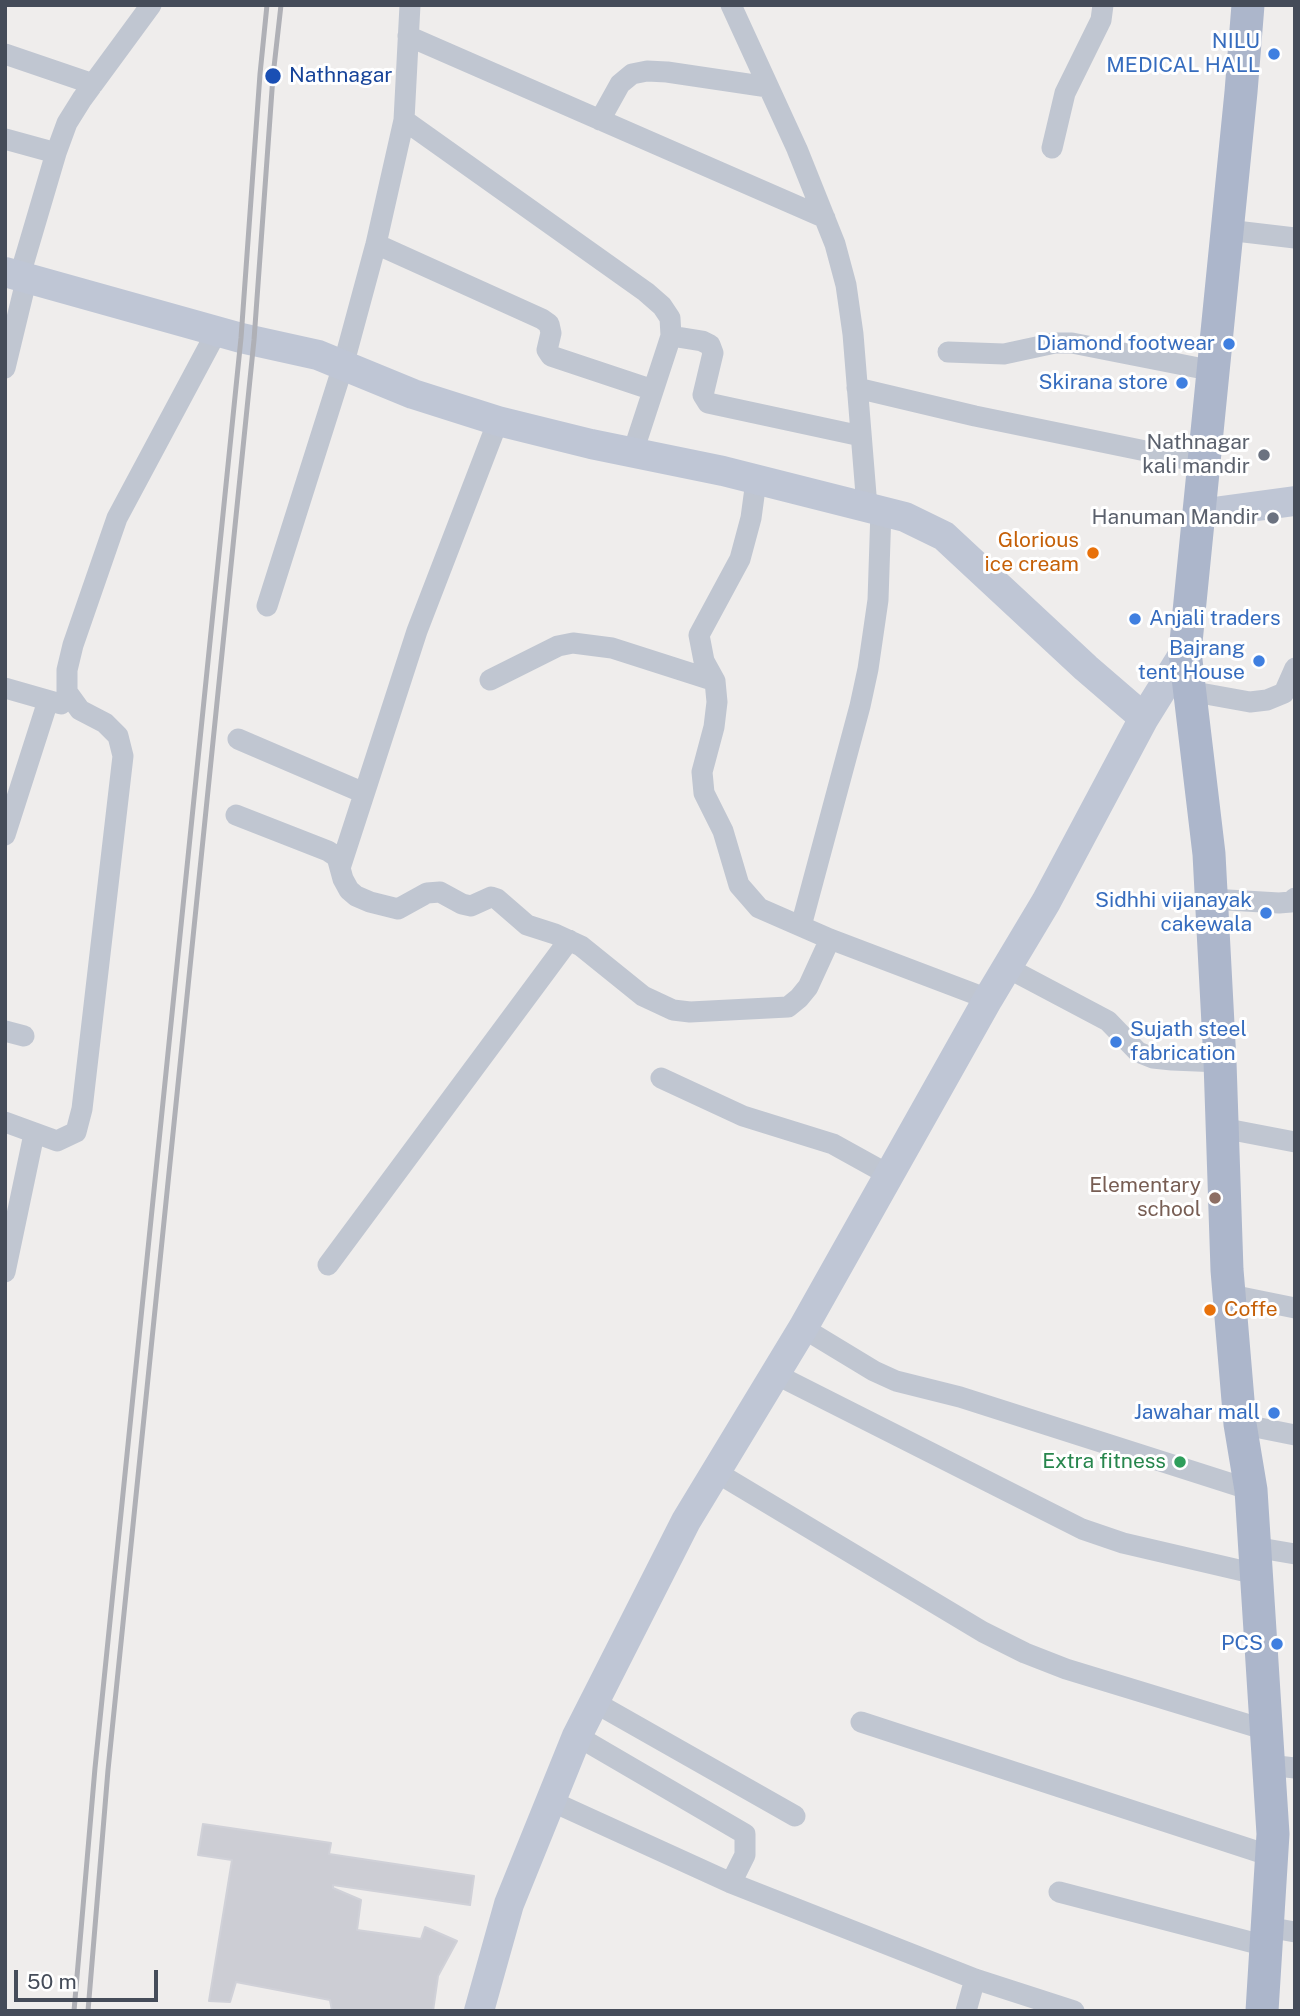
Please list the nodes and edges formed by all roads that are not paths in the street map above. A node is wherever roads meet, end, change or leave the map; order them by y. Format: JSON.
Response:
{"nodes":[{"id":1,"x":151,"y":5,"type":"edge"},
{"id":2,"x":410,"y":5,"type":"edge"},
{"id":3,"x":730,"y":5,"type":"edge"},
{"id":4,"x":1103,"y":5,"type":"edge"},
{"id":5,"x":1248,"y":5,"type":"edge"},
{"id":6,"x":408,"y":36,"type":"junction"},
{"id":7,"x":5,"y":54,"type":"edge"},
{"id":8,"x":93,"y":83,"type":"junction"},
{"id":9,"x":768,"y":87,"type":"junction"},
{"id":10,"x":404,"y":120,"type":"junction"},
{"id":11,"x":600,"y":120,"type":"junction"},
{"id":12,"x":5,"y":139,"type":"edge"},
{"id":13,"x":1052,"y":148,"type":"dead end"},
{"id":14,"x":55,"y":153,"type":"junction"},
{"id":15,"x":825,"y":218,"type":"junction"},
{"id":16,"x":1227,"y":230,"type":"junction"},
{"id":17,"x":1295,"y":238,"type":"edge"},
{"id":18,"x":376,"y":244,"type":"junction"},
{"id":19,"x":17,"y":274,"type":"edge"},
{"id":20,"x":217,"y":331,"type":"junction"},
{"id":21,"x":671,"y":336,"type":"junction"},
{"id":22,"x":948,"y":352,"type":"dead end"},
{"id":23,"x":344,"y":366,"type":"junction"},
{"id":24,"x":5,"y":368,"type":"edge"},
{"id":25,"x":1214,"y":371,"type":"junction"},
{"id":26,"x":858,"y":388,"type":"junction"},
{"id":27,"x":653,"y":390,"type":"junction"},
{"id":28,"x":498,"y":421,"type":"junction"},
{"id":29,"x":862,"y":436,"type":"junction"},
{"id":30,"x":633,"y":452,"type":"junction"},
{"id":31,"x":1204,"y":463,"type":"junction"},
{"id":32,"x":756,"y":481,"type":"junction"},
{"id":33,"x":1295,"y":501,"type":"edge"},
{"id":34,"x":874,"y":508,"type":"junction"},
{"id":35,"x":1199,"y":514,"type":"junction"},
{"id":36,"x":267,"y":606,"type":"dead end"},
{"id":37,"x":1185,"y":652,"type":"junction"},
{"id":38,"x":1295,"y":668,"type":"edge"},
{"id":39,"x":490,"y":680,"type":"dead end"},
{"id":40,"x":715,"y":681,"type":"junction"},
{"id":41,"x":5,"y":688,"type":"edge"},
{"id":42,"x":1189,"y":691,"type":"junction"},
{"id":43,"x":48,"y":701,"type":"junction"},
{"id":44,"x":80,"y":710,"type":"junction"},
{"id":45,"x":1144,"y":718,"type":"junction"},
{"id":46,"x":238,"y":739,"type":"dead end"},
{"id":47,"x":364,"y":793,"type":"junction"},
{"id":48,"x":236,"y":815,"type":"dead end"},
{"id":49,"x":5,"y":835,"type":"edge"},
{"id":50,"x":341,"y":865,"type":"junction"},
{"id":51,"x":1295,"y":898,"type":"edge"},
{"id":52,"x":1211,"y":899,"type":"junction"},
{"id":53,"x":801,"y":926,"type":"junction"},
{"id":54,"x":830,"y":939,"type":"junction"},
{"id":55,"x":569,"y":940,"type":"junction"},
{"id":56,"x":1006,"y":967,"type":"junction"},
{"id":57,"x":988,"y":999,"type":"junction"},
{"id":58,"x":1220,"y":1062,"type":"junction"},
{"id":59,"x":661,"y":1078,"type":"dead end"},
{"id":60,"x":5,"y":1122,"type":"edge"},
{"id":61,"x":1222,"y":1128,"type":"junction"},
{"id":62,"x":34,"y":1134,"type":"junction"},
{"id":63,"x":1295,"y":1142,"type":"edge"},
{"id":64,"x":889,"y":1175,"type":"junction"},
{"id":65,"x":328,"y":1265,"type":"dead end"},
{"id":66,"x":5,"y":1272,"type":"edge"},
{"id":67,"x":1230,"y":1295,"type":"junction"},
{"id":68,"x":1295,"y":1308,"type":"edge"},
{"id":69,"x":803,"y":1328,"type":"junction"},
{"id":70,"x":775,"y":1374,"type":"junction"},
{"id":71,"x":1240,"y":1424,"type":"junction"},
{"id":72,"x":1295,"y":1435,"type":"edge"},
{"id":73,"x":716,"y":1472,"type":"junction"},
{"id":74,"x":1251,"y":1490,"type":"junction"},
{"id":75,"x":1295,"y":1554,"type":"edge"},
{"id":76,"x":1255,"y":1560,"type":"junction"},
{"id":77,"x":594,"y":1702,"type":"junction"},
{"id":78,"x":861,"y":1722,"type":"dead end"},
{"id":79,"x":1266,"y":1730,"type":"junction"},
{"id":80,"x":577,"y":1736,"type":"junction"},
{"id":81,"x":1282,"y":1767,"type":"edge"},
{"id":82,"x":551,"y":1801,"type":"junction"},
{"id":83,"x":795,"y":1816,"type":"dead end"},
{"id":84,"x":1271,"y":1856,"type":"junction"},
{"id":85,"x":731,"y":1883,"type":"junction"},
{"id":86,"x":1059,"y":1892,"type":"dead end"},
{"id":87,"x":1276,"y":1935,"type":"edge"},
{"id":88,"x":975,"y":1979,"type":"junction"},
{"id":89,"x":479,"y":2011,"type":"edge"},
{"id":90,"x":966,"y":2011,"type":"edge"},
{"id":91,"x":1074,"y":2011,"type":"edge"},
{"id":92,"x":1262,"y":2011,"type":"edge"}],
"edges":[{"from":1,"to":8,"type":"street"},
{"from":2,"to":6,"type":"street"},
{"from":3,"to":9,"type":"street"},
{"from":4,"to":13,"type":"street"},
{"from":5,"to":16,"type":"main road"},
{"from":6,"to":10,"type":"street"},
{"from":6,"to":11,"type":"street"},
{"from":7,"to":8,"type":"street"},
{"from":8,"to":14,"type":"street"},
{"from":9,"to":11,"type":"street"},
{"from":9,"to":15,"type":"street"},
{"from":10,"to":18,"type":"street"},
{"from":10,"to":21,"type":"street"},
{"from":11,"to":15,"type":"street"},
{"from":12,"to":14,"type":"street"},
{"from":14,"to":19,"type":"street"},
{"from":15,"to":26,"type":"street"},
{"from":16,"to":17,"type":"street"},
{"from":16,"to":25,"type":"main road"},
{"from":18,"to":23,"type":"street"},
{"from":18,"to":27,"type":"street"},
{"from":19,"to":20,"type":"main road"},
{"from":19,"to":24,"type":"street"},
{"from":20,"to":23,"type":"main road"},
{"from":20,"to":44,"type":"street"},
{"from":21,"to":27,"type":"street"},
{"from":21,"to":29,"type":"street"},
{"from":22,"to":25,"type":"street"},
{"from":23,"to":28,"type":"main road"},
{"from":23,"to":36,"type":"street"},
{"from":25,"to":31,"type":"main road"},
{"from":26,"to":29,"type":"street"},
{"from":26,"to":31,"type":"street"},
{"from":27,"to":30,"type":"street"},
{"from":28,"to":30,"type":"main road"},
{"from":28,"to":47,"type":"street"},
{"from":29,"to":34,"type":"street"},
{"from":30,"to":32,"type":"main road"},
{"from":31,"to":35,"type":"main road"},
{"from":32,"to":34,"type":"main road"},
{"from":32,"to":40,"type":"street"},
{"from":33,"to":35,"type":"main road"},
{"from":34,"to":45,"type":"main road"},
{"from":34,"to":53,"type":"street"},
{"from":35,"to":37,"type":"main road"},
{"from":37,"to":42,"type":"main road"},
{"from":37,"to":45,"type":"main road"},
{"from":38,"to":42,"type":"street"},
{"from":39,"to":40,"type":"street"},
{"from":40,"to":53,"type":"street"},
{"from":41,"to":43,"type":"street"},
{"from":42,"to":52,"type":"main road"},
{"from":43,"to":44,"type":"street"},
{"from":43,"to":49,"type":"street"},
{"from":44,"to":62,"type":"street"},
{"from":45,"to":56,"type":"main road"},
{"from":46,"to":47,"type":"street"},
{"from":47,"to":50,"type":"street"},
{"from":48,"to":50,"type":"street"},
{"from":50,"to":55,"type":"street"},
{"from":51,"to":52,"type":"street"},
{"from":52,"to":58,"type":"main road"},
{"from":53,"to":54,"type":"street"},
{"from":54,"to":55,"type":"street"},
{"from":54,"to":57,"type":"street"},
{"from":55,"to":65,"type":"street"},
{"from":56,"to":57,"type":"main road"},
{"from":56,"to":58,"type":"street"},
{"from":57,"to":64,"type":"main road"},
{"from":58,"to":61,"type":"main road"},
{"from":59,"to":64,"type":"street"},
{"from":60,"to":62,"type":"street"},
{"from":61,"to":63,"type":"street"},
{"from":61,"to":67,"type":"main road"},
{"from":62,"to":66,"type":"street"},
{"from":64,"to":69,"type":"main road"},
{"from":67,"to":68,"type":"street"},
{"from":67,"to":71,"type":"main road"},
{"from":69,"to":70,"type":"main road"},
{"from":69,"to":74,"type":"street"},
{"from":70,"to":73,"type":"main road"},
{"from":70,"to":76,"type":"street"},
{"from":71,"to":72,"type":"street"},
{"from":71,"to":74,"type":"main road"},
{"from":73,"to":77,"type":"main road"},
{"from":73,"to":79,"type":"street"},
{"from":74,"to":76,"type":"main road"},
{"from":75,"to":76,"type":"street"},
{"from":76,"to":79,"type":"main road"},
{"from":77,"to":80,"type":"main road"},
{"from":77,"to":83,"type":"street"},
{"from":78,"to":84,"type":"street"},
{"from":79,"to":81,"type":"main road"},
{"from":80,"to":82,"type":"main road"},
{"from":80,"to":85,"type":"street"},
{"from":81,"to":84,"type":"main road"},
{"from":82,"to":85,"type":"street"},
{"from":82,"to":89,"type":"main road"},
{"from":84,"to":87,"type":"main road"},
{"from":85,"to":88,"type":"street"},
{"from":86,"to":87,"type":"street"},
{"from":87,"to":92,"type":"main road"},
{"from":88,"to":90,"type":"street"},
{"from":88,"to":91,"type":"street"}]}
